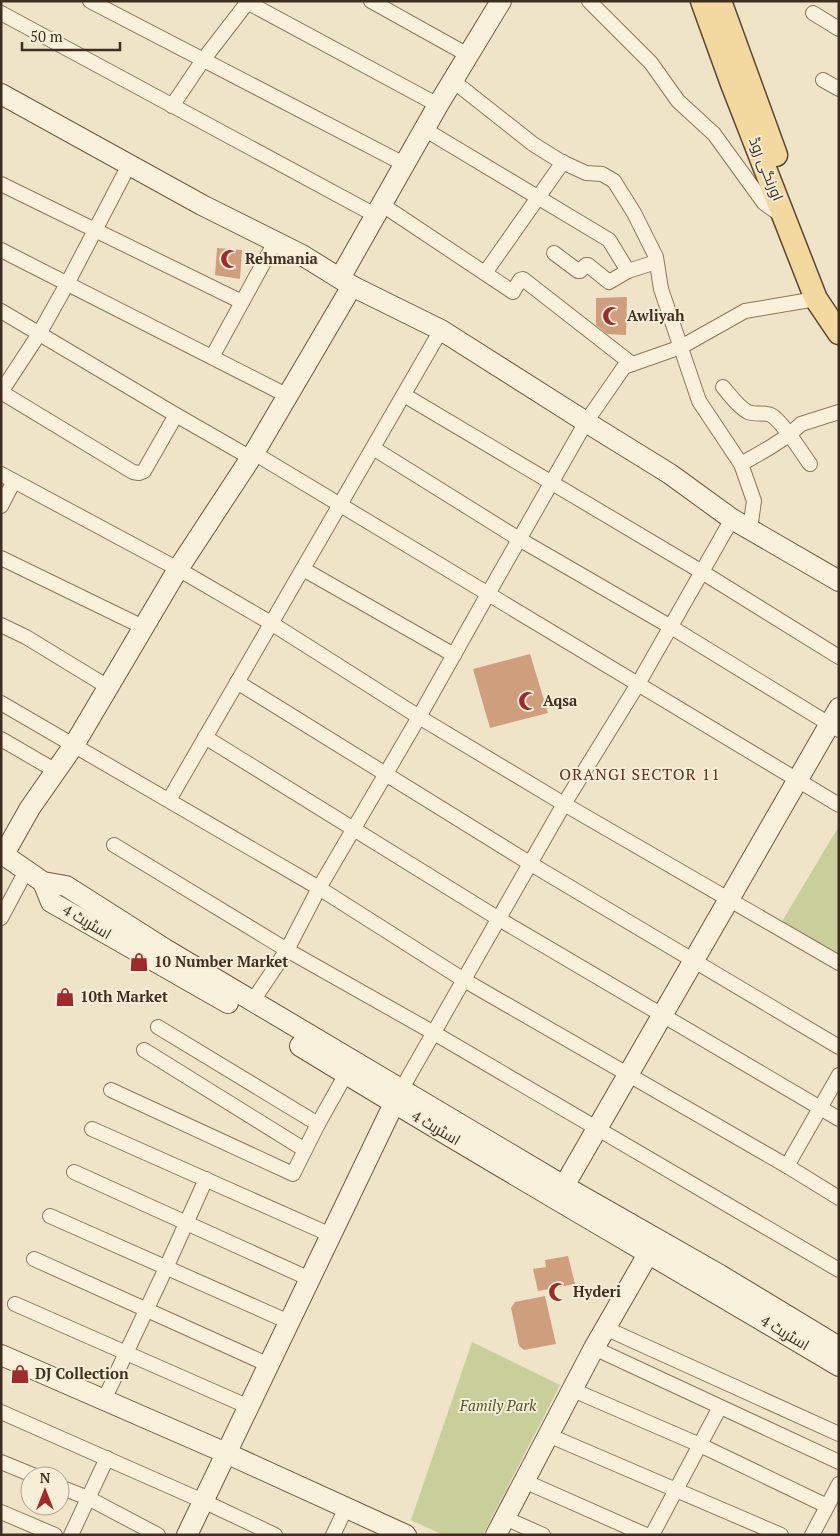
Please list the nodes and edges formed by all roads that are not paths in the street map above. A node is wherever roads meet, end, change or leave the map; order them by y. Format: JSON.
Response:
{"nodes":[{"id":1,"x":90,"y":1,"type":"edge"},
{"id":2,"x":371,"y":1,"type":"edge"},
{"id":3,"x":589,"y":1,"type":"edge"},
{"id":4,"x":702,"y":1,"type":"edge"},
{"id":5,"x":720,"y":1,"type":"edge"},
{"id":6,"x":246,"y":2,"type":"edge"},
{"id":7,"x":498,"y":2,"type":"edge"},
{"id":8,"x":1,"y":13,"type":"edge"},
{"id":9,"x":813,"y":13,"type":"dead end"},
{"id":10,"x":839,"y":29,"type":"edge"},
{"id":11,"x":468,"y":55,"type":"junction"},
{"id":12,"x":204,"y":60,"type":"junction"},
{"id":13,"x":452,"y":80,"type":"junction"},
{"id":14,"x":824,"y":80,"type":"dead end"},
{"id":15,"x":839,"y":89,"type":"edge"},
{"id":16,"x":1,"y":94,"type":"edge"},
{"id":17,"x":438,"y":105,"type":"junction"},
{"id":18,"x":172,"y":106,"type":"junction"},
{"id":19,"x":424,"y":129,"type":"junction"},
{"id":20,"x":563,"y":162,"type":"junction"},
{"id":21,"x":404,"y":164,"type":"junction"},
{"id":22,"x":129,"y":165,"type":"junction"},
{"id":23,"x":1,"y":184,"type":"edge"},
{"id":24,"x":539,"y":198,"type":"junction"},
{"id":25,"x":378,"y":210,"type":"junction"},
{"id":26,"x":785,"y":218,"type":"junction"},
{"id":27,"x":96,"y":230,"type":"junction"},
{"id":28,"x":275,"y":242,"type":"junction"},
{"id":29,"x":1,"y":250,"type":"edge"},
{"id":30,"x":554,"y":253,"type":"dead end"},
{"id":31,"x":656,"y":262,"type":"junction"},
{"id":32,"x":628,"y":271,"type":"junction"},
{"id":33,"x":486,"y":273,"type":"junction"},
{"id":34,"x":346,"y":282,"type":"junction"},
{"id":35,"x":67,"y":284,"type":"junction"},
{"id":36,"x":816,"y":300,"type":"junction"},
{"id":37,"x":242,"y":302,"type":"junction"},
{"id":38,"x":839,"y":308,"type":"edge"},
{"id":39,"x":1,"y":311,"type":"edge"},
{"id":40,"x":441,"y":330,"type":"junction"},
{"id":41,"x":839,"y":333,"type":"edge"},
{"id":42,"x":39,"y":334,"type":"junction"},
{"id":43,"x":681,"y":347,"type":"junction"},
{"id":44,"x":212,"y":357,"type":"junction"},
{"id":45,"x":632,"y":364,"type":"junction"},
{"id":46,"x":723,"y":387,"type":"dead end"},
{"id":47,"x":1,"y":392,"type":"edge"},
{"id":48,"x":404,"y":395,"type":"junction"},
{"id":49,"x":288,"y":396,"type":"junction"},
{"id":50,"x":839,"y":412,"type":"edge"},
{"id":51,"x":176,"y":415,"type":"junction"},
{"id":52,"x":586,"y":422,"type":"junction"},
{"id":53,"x":789,"y":434,"type":"junction"},
{"id":54,"x":373,"y":448,"type":"junction"},
{"id":55,"x":253,"y":455,"type":"junction"},
{"id":56,"x":741,"y":464,"type":"junction"},
{"id":57,"x":810,"y":464,"type":"dead end"},
{"id":58,"x":1,"y":474,"type":"edge"},
{"id":59,"x":14,"y":481,"type":"junction"},
{"id":60,"x":552,"y":483,"type":"junction"},
{"id":61,"x":340,"y":504,"type":"junction"},
{"id":62,"x":1,"y":506,"type":"edge"},
{"id":63,"x":732,"y":519,"type":"junction"},
{"id":64,"x":750,"y":529,"type":"junction"},
{"id":65,"x":519,"y":539,"type":"junction"},
{"id":66,"x":1,"y":558,"type":"edge"},
{"id":67,"x":303,"y":568,"type":"junction"},
{"id":68,"x":178,"y":569,"type":"junction"},
{"id":69,"x":702,"y":572,"type":"junction"},
{"id":70,"x":839,"y":581,"type":"edge"},
{"id":71,"x":488,"y":594,"type":"junction"},
{"id":72,"x":271,"y":623,"type":"junction"},
{"id":73,"x":1,"y":625,"type":"edge"},
{"id":74,"x":143,"y":627,"type":"junction"},
{"id":75,"x":671,"y":627,"type":"junction"},
{"id":76,"x":454,"y":655,"type":"junction"},
{"id":77,"x":839,"y":657,"type":"edge"},
{"id":78,"x":237,"y":682,"type":"junction"},
{"id":79,"x":638,"y":684,"type":"junction"},
{"id":80,"x":108,"y":687,"type":"junction"},
{"id":81,"x":1,"y":703,"type":"edge"},
{"id":82,"x":420,"y":717,"type":"junction"},
{"id":83,"x":836,"y":721,"type":"edge"},
{"id":84,"x":205,"y":737,"type":"junction"},
{"id":85,"x":1,"y":739,"type":"edge"},
{"id":86,"x":74,"y":744,"type":"junction"},
{"id":87,"x":56,"y":771,"type":"junction"},
{"id":88,"x":386,"y":774,"type":"junction"},
{"id":89,"x":797,"y":780,"type":"junction"},
{"id":90,"x":169,"y":800,"type":"junction"},
{"id":91,"x":564,"y":804,"type":"junction"},
{"id":92,"x":839,"y":805,"type":"edge"},
{"id":93,"x":354,"y":828,"type":"junction"},
{"id":94,"x":114,"y":845,"type":"dead end"},
{"id":95,"x":2,"y":854,"type":"edge"},
{"id":96,"x":531,"y":864,"type":"junction"},
{"id":97,"x":26,"y":870,"type":"junction"},
{"id":98,"x":43,"y":882,"type":"junction"},
{"id":99,"x":318,"y":888,"type":"junction"},
{"id":100,"x":728,"y":900,"type":"junction"},
{"id":101,"x":2,"y":916,"type":"edge"},
{"id":102,"x":499,"y":919,"type":"junction"},
{"id":103,"x":286,"y":950,"type":"junction"},
{"id":104,"x":694,"y":961,"type":"junction"},
{"id":105,"x":839,"y":963,"type":"edge"},
{"id":106,"x":464,"y":980,"type":"junction"},
{"id":107,"x":252,"y":1002,"type":"junction"},
{"id":108,"x":663,"y":1014,"type":"junction"},
{"id":109,"x":158,"y":1027,"type":"dead end"},
{"id":110,"x":434,"y":1033,"type":"junction"},
{"id":111,"x":839,"y":1047,"type":"edge"},
{"id":112,"x":144,"y":1050,"type":"dead end"},
{"id":113,"x":346,"y":1074,"type":"junction"},
{"id":114,"x":628,"y":1074,"type":"junction"},
{"id":115,"x":839,"y":1076,"type":"edge"},
{"id":116,"x":111,"y":1090,"type":"dead end"},
{"id":117,"x":398,"y":1096,"type":"junction"},
{"id":118,"x":820,"y":1108,"type":"junction"},
{"id":119,"x":839,"y":1119,"type":"edge"},
{"id":120,"x":318,"y":1124,"type":"junction"},
{"id":121,"x":92,"y":1129,"type":"dead end"},
{"id":122,"x":597,"y":1129,"type":"junction"},
{"id":123,"x":305,"y":1150,"type":"junction"},
{"id":124,"x":787,"y":1166,"type":"junction"},
{"id":125,"x":74,"y":1172,"type":"dead end"},
{"id":126,"x":206,"y":1179,"type":"junction"},
{"id":127,"x":564,"y":1186,"type":"junction"},
{"id":128,"x":839,"y":1198,"type":"edge"},
{"id":129,"x":50,"y":1216,"type":"dead end"},
{"id":130,"x":186,"y":1222,"type":"junction"},
{"id":131,"x":331,"y":1236,"type":"junction"},
{"id":132,"x":654,"y":1246,"type":"junction"},
{"id":133,"x":34,"y":1259,"type":"dead end"},
{"id":134,"x":166,"y":1268,"type":"junction"},
{"id":135,"x":839,"y":1270,"type":"edge"},
{"id":136,"x":310,"y":1278,"type":"junction"},
{"id":137,"x":15,"y":1304,"type":"dead end"},
{"id":138,"x":146,"y":1310,"type":"junction"},
{"id":139,"x":289,"y":1322,"type":"junction"},
{"id":140,"x":606,"y":1328,"type":"junction"},
{"id":141,"x":839,"y":1347,"type":"edge"},
{"id":142,"x":594,"y":1348,"type":"junction"},
{"id":143,"x":126,"y":1353,"type":"junction"},
{"id":144,"x":1,"y":1355,"type":"edge"},
{"id":145,"x":269,"y":1365,"type":"junction"},
{"id":146,"x":839,"y":1366,"type":"edge"},
{"id":147,"x":573,"y":1390,"type":"junction"},
{"id":148,"x":104,"y":1400,"type":"junction"},
{"id":149,"x":249,"y":1407,"type":"junction"},
{"id":150,"x":720,"y":1407,"type":"junction"},
{"id":151,"x":1,"y":1412,"type":"edge"},
{"id":152,"x":839,"y":1434,"type":"edge"},
{"id":153,"x":548,"y":1435,"type":"junction"},
{"id":154,"x":700,"y":1445,"type":"junction"},
{"id":155,"x":226,"y":1454,"type":"junction"},
{"id":156,"x":107,"y":1458,"type":"junction"},
{"id":157,"x":1,"y":1462,"type":"edge"},
{"id":158,"x":839,"y":1462,"type":"edge"},
{"id":159,"x":20,"y":1470,"type":"edge"},
{"id":160,"x":524,"y":1481,"type":"junction"},
{"id":161,"x":839,"y":1484,"type":"edge"},
{"id":162,"x":676,"y":1489,"type":"junction"},
{"id":163,"x":70,"y":1491,"type":"edge"},
{"id":164,"x":88,"y":1498,"type":"junction"},
{"id":165,"x":204,"y":1501,"type":"junction"},
{"id":166,"x":827,"y":1506,"type":"junction"},
{"id":167,"x":346,"y":1508,"type":"junction"},
{"id":168,"x":1,"y":1512,"type":"edge"},
{"id":169,"x":501,"y":1526,"type":"edge"},
{"id":170,"x":55,"y":1535,"type":"edge"},
{"id":171,"x":71,"y":1535,"type":"edge"},
{"id":172,"x":158,"y":1535,"type":"edge"},
{"id":173,"x":187,"y":1535,"type":"edge"},
{"id":174,"x":275,"y":1535,"type":"edge"},
{"id":175,"x":333,"y":1535,"type":"edge"},
{"id":176,"x":406,"y":1535,"type":"edge"},
{"id":177,"x":543,"y":1535,"type":"edge"},
{"id":178,"x":646,"y":1535,"type":"edge"},
{"id":179,"x":652,"y":1535,"type":"edge"},
{"id":180,"x":781,"y":1535,"type":"edge"},
{"id":181,"x":812,"y":1535,"type":"edge"}],
"edges":[{"from":1,"to":12,"type":"street"},
{"from":2,"to":11,"type":"street"},
{"from":3,"to":26,"type":"street"},
{"from":4,"to":26,"type":"main road","name":"اورنگی روڈ"},
{"from":5,"to":38,"type":"main road"},
{"from":6,"to":12,"type":"street"},
{"from":6,"to":17,"type":"street"},
{"from":7,"to":11,"type":"street"},
{"from":8,"to":18,"type":"street"},
{"from":9,"to":10,"type":"street"},
{"from":11,"to":13,"type":"street"},
{"from":12,"to":18,"type":"street"},
{"from":12,"to":21,"type":"street"},
{"from":13,"to":17,"type":"street"},
{"from":13,"to":20,"type":"street"},
{"from":14,"to":15,"type":"street"},
{"from":16,"to":22,"type":"street"},
{"from":17,"to":19,"type":"street"},
{"from":18,"to":25,"type":"street"},
{"from":19,"to":21,"type":"street"},
{"from":19,"to":24,"type":"street"},
{"from":20,"to":24,"type":"street"},
{"from":20,"to":31,"type":"street"},
{"from":21,"to":25,"type":"street"},
{"from":22,"to":27,"type":"street"},
{"from":22,"to":28,"type":"street"},
{"from":23,"to":27,"type":"street"},
{"from":24,"to":32,"type":"street"},
{"from":24,"to":33,"type":"street"},
{"from":25,"to":33,"type":"street"},
{"from":25,"to":34,"type":"street"},
{"from":26,"to":36,"type":"main road","name":"اورنگی روڈ"},
{"from":27,"to":35,"type":"street"},
{"from":27,"to":37,"type":"street"},
{"from":28,"to":34,"type":"street"},
{"from":28,"to":37,"type":"street"},
{"from":29,"to":35,"type":"street"},
{"from":30,"to":32,"type":"street"},
{"from":31,"to":32,"type":"street"},
{"from":31,"to":43,"type":"street"},
{"from":33,"to":45,"type":"street"},
{"from":34,"to":40,"type":"street"},
{"from":34,"to":49,"type":"street"},
{"from":35,"to":42,"type":"street"},
{"from":35,"to":44,"type":"street"},
{"from":36,"to":41,"type":"main road","name":"اورنگی روڈ"},
{"from":36,"to":43,"type":"street"},
{"from":37,"to":44,"type":"street"},
{"from":39,"to":42,"type":"street"},
{"from":40,"to":48,"type":"street"},
{"from":40,"to":52,"type":"street"},
{"from":42,"to":47,"type":"street"},
{"from":42,"to":51,"type":"street"},
{"from":43,"to":45,"type":"street"},
{"from":43,"to":56,"type":"street"},
{"from":44,"to":49,"type":"street"},
{"from":45,"to":52,"type":"street"},
{"from":46,"to":53,"type":"street"},
{"from":47,"to":51,"type":"street"},
{"from":48,"to":54,"type":"street"},
{"from":48,"to":60,"type":"street"},
{"from":49,"to":55,"type":"street"},
{"from":50,"to":53,"type":"street"},
{"from":51,"to":55,"type":"street"},
{"from":52,"to":60,"type":"street"},
{"from":52,"to":63,"type":"street"},
{"from":53,"to":56,"type":"street"},
{"from":53,"to":57,"type":"street"},
{"from":54,"to":61,"type":"street"},
{"from":54,"to":65,"type":"street"},
{"from":55,"to":61,"type":"street"},
{"from":55,"to":68,"type":"street"},
{"from":56,"to":64,"type":"street"},
{"from":58,"to":59,"type":"street"},
{"from":59,"to":62,"type":"street"},
{"from":59,"to":68,"type":"street"},
{"from":60,"to":65,"type":"street"},
{"from":60,"to":69,"type":"street"},
{"from":61,"to":67,"type":"street"},
{"from":61,"to":71,"type":"street"},
{"from":63,"to":64,"type":"street"},
{"from":63,"to":69,"type":"street"},
{"from":64,"to":70,"type":"street"},
{"from":65,"to":71,"type":"street"},
{"from":65,"to":75,"type":"street"},
{"from":66,"to":74,"type":"street"},
{"from":67,"to":72,"type":"street"},
{"from":67,"to":76,"type":"street"},
{"from":68,"to":72,"type":"street"},
{"from":68,"to":74,"type":"street"},
{"from":69,"to":75,"type":"street"},
{"from":69,"to":77,"type":"street"},
{"from":71,"to":76,"type":"street"},
{"from":71,"to":79,"type":"street"},
{"from":72,"to":78,"type":"street"},
{"from":72,"to":82,"type":"street"},
{"from":73,"to":80,"type":"street"},
{"from":74,"to":80,"type":"street"},
{"from":75,"to":79,"type":"street"},
{"from":75,"to":83,"type":"street"},
{"from":76,"to":82,"type":"street"},
{"from":78,"to":84,"type":"street"},
{"from":78,"to":88,"type":"street"},
{"from":79,"to":89,"type":"street"},
{"from":79,"to":91,"type":"street"},
{"from":80,"to":86,"type":"street"},
{"from":81,"to":86,"type":"street"},
{"from":82,"to":88,"type":"street"},
{"from":82,"to":91,"type":"street"},
{"from":83,"to":89,"type":"street"},
{"from":84,"to":90,"type":"street"},
{"from":84,"to":93,"type":"street"},
{"from":85,"to":87,"type":"street"},
{"from":86,"to":87,"type":"street"},
{"from":86,"to":90,"type":"street"},
{"from":87,"to":95,"type":"street"},
{"from":88,"to":93,"type":"street"},
{"from":88,"to":96,"type":"street"},
{"from":89,"to":92,"type":"street"},
{"from":89,"to":100,"type":"street"},
{"from":90,"to":99,"type":"street"},
{"from":91,"to":96,"type":"street"},
{"from":91,"to":100,"type":"street"},
{"from":93,"to":99,"type":"street"},
{"from":93,"to":102,"type":"street"},
{"from":94,"to":103,"type":"street"},
{"from":95,"to":97,"type":"street","name":"اسٹریٹ 4"},
{"from":96,"to":102,"type":"street"},
{"from":96,"to":104,"type":"street"},
{"from":97,"to":98,"type":"street","name":"اسٹریٹ 4"},
{"from":97,"to":101,"type":"street"},
{"from":98,"to":107,"type":"street","name":"اسٹریٹ 4"},
{"from":98,"to":113,"type":"street","name":"اسٹریٹ 4"},
{"from":99,"to":103,"type":"street"},
{"from":99,"to":106,"type":"street"},
{"from":100,"to":104,"type":"street"},
{"from":100,"to":105,"type":"street"},
{"from":102,"to":106,"type":"street"},
{"from":102,"to":108,"type":"street"},
{"from":103,"to":107,"type":"street"},
{"from":103,"to":110,"type":"street"},
{"from":104,"to":108,"type":"street"},
{"from":104,"to":111,"type":"street"},
{"from":106,"to":110,"type":"street"},
{"from":106,"to":114,"type":"street"},
{"from":107,"to":117,"type":"street","name":"اسٹریٹ 4"},
{"from":108,"to":114,"type":"street"},
{"from":108,"to":118,"type":"street"},
{"from":109,"to":120,"type":"street"},
{"from":110,"to":117,"type":"street"},
{"from":110,"to":122,"type":"street"},
{"from":112,"to":123,"type":"street"},
{"from":113,"to":117,"type":"street","name":"اسٹریٹ 4"},
{"from":113,"to":120,"type":"street"},
{"from":114,"to":122,"type":"street"},
{"from":114,"to":124,"type":"street"},
{"from":115,"to":118,"type":"street"},
{"from":116,"to":123,"type":"street"},
{"from":117,"to":127,"type":"street","name":"اسٹریٹ 4"},
{"from":117,"to":131,"type":"street"},
{"from":117,"to":132,"type":"street","name":"اسٹریٹ 4"},
{"from":118,"to":119,"type":"street"},
{"from":118,"to":124,"type":"street"},
{"from":120,"to":123,"type":"street"},
{"from":121,"to":126,"type":"street"},
{"from":122,"to":127,"type":"street"},
{"from":122,"to":135,"type":"street"},
{"from":124,"to":128,"type":"street"},
{"from":125,"to":130,"type":"street"},
{"from":126,"to":130,"type":"street"},
{"from":126,"to":131,"type":"street"},
{"from":127,"to":132,"type":"street","name":"اسٹریٹ 4"},
{"from":129,"to":134,"type":"street"},
{"from":130,"to":134,"type":"street"},
{"from":130,"to":136,"type":"street"},
{"from":131,"to":136,"type":"street"},
{"from":132,"to":140,"type":"street"},
{"from":132,"to":141,"type":"street","name":"اسٹریٹ 4"},
{"from":132,"to":146,"type":"street","name":"اسٹریٹ 4"},
{"from":133,"to":138,"type":"street"},
{"from":134,"to":138,"type":"street"},
{"from":134,"to":139,"type":"street"},
{"from":136,"to":139,"type":"street"},
{"from":137,"to":143,"type":"street"},
{"from":138,"to":143,"type":"street"},
{"from":138,"to":145,"type":"street"},
{"from":139,"to":145,"type":"street"},
{"from":140,"to":142,"type":"street"},
{"from":140,"to":152,"type":"street"},
{"from":142,"to":147,"type":"street"},
{"from":142,"to":150,"type":"street"},
{"from":143,"to":148,"type":"street"},
{"from":143,"to":149,"type":"street"},
{"from":144,"to":148,"type":"street"},
{"from":145,"to":149,"type":"street"},
{"from":147,"to":153,"type":"street"},
{"from":147,"to":154,"type":"street"},
{"from":148,"to":155,"type":"street"},
{"from":149,"to":155,"type":"street"},
{"from":150,"to":154,"type":"street"},
{"from":150,"to":158,"type":"street"},
{"from":151,"to":156,"type":"street"},
{"from":153,"to":160,"type":"street"},
{"from":153,"to":162,"type":"street"},
{"from":154,"to":162,"type":"street"},
{"from":154,"to":166,"type":"street"},
{"from":155,"to":165,"type":"street"},
{"from":155,"to":167,"type":"street"},
{"from":156,"to":164,"type":"street"},
{"from":156,"to":165,"type":"street"},
{"from":157,"to":159,"type":"street"},
{"from":160,"to":169,"type":"street"},
{"from":160,"to":178,"type":"street"},
{"from":161,"to":166,"type":"street"},
{"from":162,"to":179,"type":"street"},
{"from":162,"to":180,"type":"street"},
{"from":163,"to":164,"type":"street"},
{"from":164,"to":171,"type":"street"},
{"from":164,"to":172,"type":"street"},
{"from":165,"to":173,"type":"street"},
{"from":165,"to":174,"type":"street"},
{"from":166,"to":181,"type":"street"},
{"from":167,"to":175,"type":"street"},
{"from":167,"to":176,"type":"street"},
{"from":168,"to":170,"type":"street"},
{"from":169,"to":177,"type":"street"}]}
